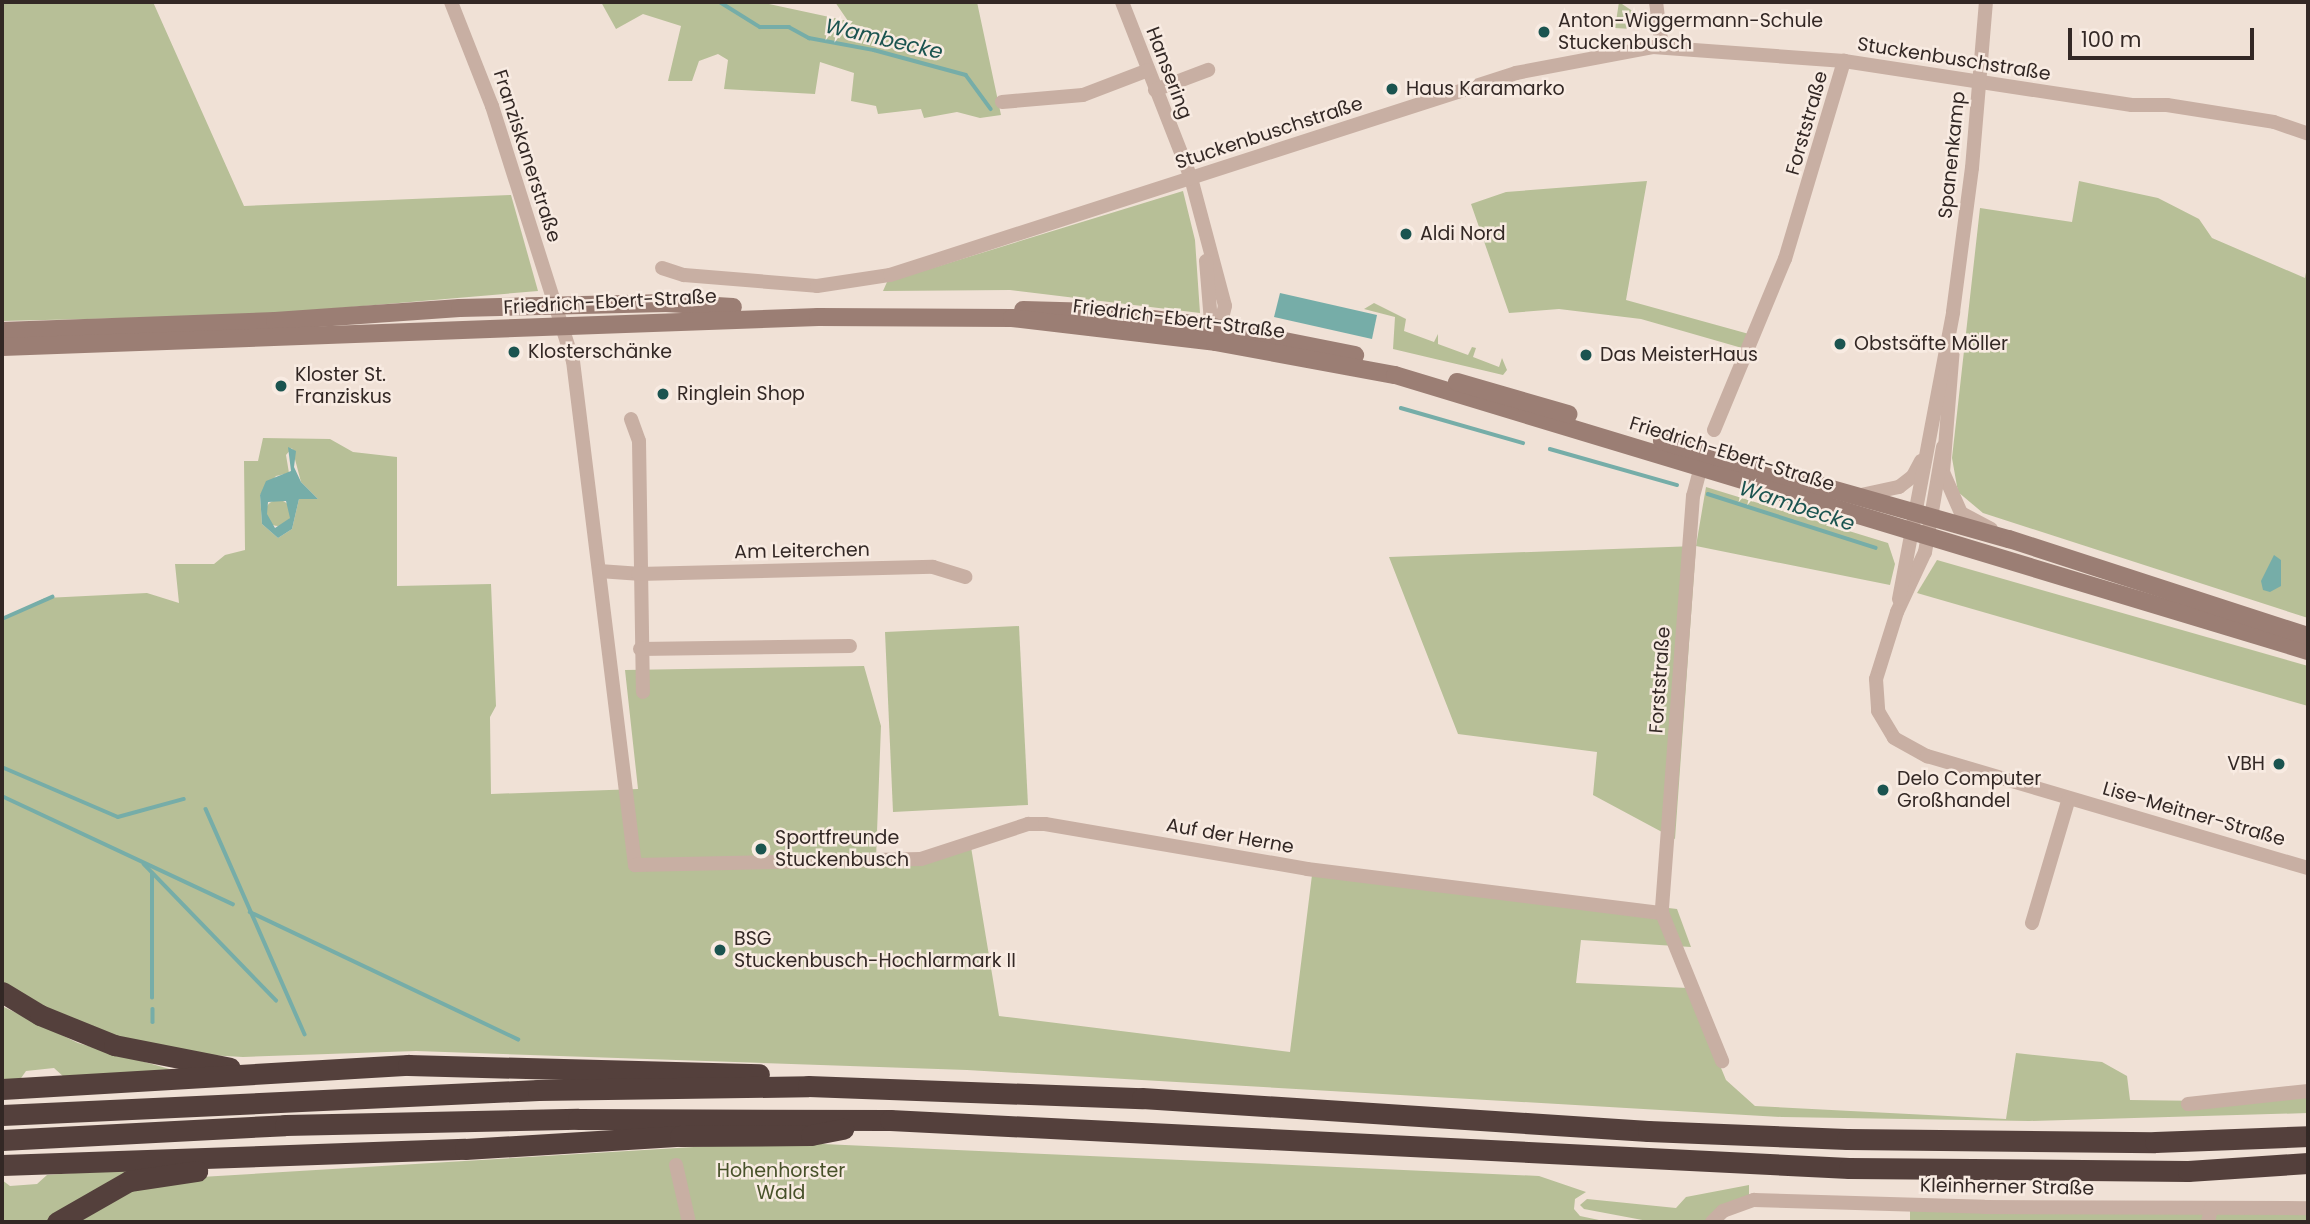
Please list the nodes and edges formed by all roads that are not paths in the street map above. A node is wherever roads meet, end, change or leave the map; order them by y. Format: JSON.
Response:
{"nodes":[{"id":1,"x":451,"y":2,"type":"edge"},
{"id":2,"x":1122,"y":2,"type":"edge"},
{"id":3,"x":1656,"y":2,"type":"edge"},
{"id":4,"x":1986,"y":2,"type":"edge"},
{"id":5,"x":1662,"y":47,"type":"junction"},
{"id":6,"x":1844,"y":61,"type":"junction"},
{"id":7,"x":1147,"y":70,"type":"junction"},
{"id":8,"x":1208,"y":70,"type":"dead end"},
{"id":9,"x":1979,"y":82,"type":"junction"},
{"id":10,"x":1155,"y":90,"type":"junction"},
{"id":11,"x":1002,"y":102,"type":"dead end"},
{"id":12,"x":2308,"y":134,"type":"edge"},
{"id":13,"x":1191,"y":178,"type":"junction"},
{"id":14,"x":662,"y":268,"type":"dead end"},
{"id":15,"x":1953,"y":312,"type":"junction"},
{"id":16,"x":560,"y":315,"type":"junction"},
{"id":17,"x":2,"y":331,"type":"edge"},
{"id":18,"x":1215,"y":332,"type":"junction"},
{"id":19,"x":2,"y":347,"type":"edge"},
{"id":20,"x":631,"y":419,"type":"dead end"},
{"id":21,"x":1714,"y":430,"type":"dead end"},
{"id":22,"x":1943,"y":447,"type":"junction"},
{"id":23,"x":1926,"y":450,"type":"junction"},
{"id":24,"x":1704,"y":458,"type":"junction"},
{"id":25,"x":1856,"y":496,"type":"junction"},
{"id":26,"x":1913,"y":511,"type":"junction"},
{"id":27,"x":1931,"y":516,"type":"junction"},
{"id":28,"x":1908,"y":533,"type":"junction"},
{"id":29,"x":1928,"y":539,"type":"junction"},
{"id":30,"x":2009,"y":539,"type":"junction"},
{"id":31,"x":599,"y":570,"type":"junction"},
{"id":32,"x":638,"y":574,"type":"junction"},
{"id":33,"x":966,"y":578,"type":"dead end"},
{"id":34,"x":1897,"y":612,"type":"junction"},
{"id":35,"x":2308,"y":636,"type":"edge"},
{"id":36,"x":850,"y":646,"type":"dead end"},
{"id":37,"x":640,"y":649,"type":"junction"},
{"id":38,"x":2308,"y":651,"type":"edge"},
{"id":39,"x":643,"y":692,"type":"dead end"},
{"id":40,"x":2069,"y":798,"type":"junction"},
{"id":41,"x":2308,"y":868,"type":"edge"},
{"id":42,"x":1662,"y":913,"type":"junction"},
{"id":43,"x":2032,"y":923,"type":"dead end"},
{"id":44,"x":2,"y":992,"type":"edge"},
{"id":45,"x":1722,"y":1061,"type":"dead end"},
{"id":46,"x":330,"y":1070,"type":"junction"},
{"id":47,"x":808,"y":1086,"type":"junction"},
{"id":48,"x":2,"y":1089,"type":"edge"},
{"id":49,"x":2308,"y":1091,"type":"edge"},
{"id":50,"x":2188,"y":1104,"type":"dead end"},
{"id":51,"x":2,"y":1115,"type":"edge"},
{"id":52,"x":890,"y":1120,"type":"junction"},
{"id":53,"x":2308,"y":1136,"type":"edge"},
{"id":54,"x":2,"y":1140,"type":"edge"},
{"id":55,"x":293,"y":1155,"type":"junction"},
{"id":56,"x":2308,"y":1163,"type":"edge"},
{"id":57,"x":2,"y":1165,"type":"edge"},
{"id":58,"x":676,"y":1165,"type":"dead end"},
{"id":59,"x":2308,"y":1208,"type":"edge"},
{"id":60,"x":2210,"y":1215,"type":"edge"},
{"id":61,"x":57,"y":1222,"type":"edge"},
{"id":62,"x":689,"y":1222,"type":"edge"},
{"id":63,"x":1712,"y":1222,"type":"edge"}],
"edges":[{"from":1,"to":16,"type":"street","name":"Franziskanerstraße"},
{"from":2,"to":7,"type":"street","name":"Hansering"},
{"from":3,"to":5,"type":"street"},
{"from":4,"to":9,"type":"street","name":"Spanenkamp"},
{"from":5,"to":6,"type":"street","name":"Stuckenbuschstraße"},
{"from":5,"to":13,"type":"street","name":"Stuckenbuschstraße"},
{"from":6,"to":9,"type":"street","name":"Stuckenbuschstraße"},
{"from":6,"to":21,"type":"street","name":"Forststraße"},
{"from":7,"to":10,"type":"street","name":"Hansering"},
{"from":7,"to":11,"type":"street"},
{"from":8,"to":10,"type":"street"},
{"from":9,"to":12,"type":"street","name":"Stuckenbuschstraße"},
{"from":9,"to":15,"type":"street","name":"Spanenkamp"},
{"from":10,"to":13,"type":"street","name":"Hansering"},
{"from":13,"to":14,"type":"street","name":"Stuckenbuschstraße"},
{"from":13,"to":18,"type":"street","name":"Hansering"},
{"from":15,"to":22,"type":"street","name":"Spanenkamp"},
{"from":15,"to":23,"type":"street","name":"Spanenkamp"},
{"from":16,"to":17,"type":"main road","name":"Friedrich-Ebert-Straße"},
{"from":16,"to":18,"type":"main road","name":"Friedrich-Ebert-Straße"},
{"from":16,"to":19,"type":"main road","name":"Friedrich-Ebert-Straße"},
{"from":16,"to":31,"type":"street"},
{"from":18,"to":24,"type":"main road","name":"Friedrich-Ebert-Straße"},
{"from":20,"to":32,"type":"street"},
{"from":22,"to":27,"type":"street","name":"Spanenkamp"},
{"from":22,"to":30,"type":"street","name":"Spanenkamp"},
{"from":23,"to":25,"type":"street","name":"Spanenkamp"},
{"from":23,"to":26,"type":"street","name":"Spanenkamp"},
{"from":24,"to":25,"type":"main road","name":"Friedrich-Ebert-Straße"},
{"from":24,"to":28,"type":"main road","name":"Friedrich-Ebert-Straße"},
{"from":24,"to":42,"type":"street","name":"Forststraße"},
{"from":25,"to":26,"type":"main road","name":"Friedrich-Ebert-Straße"},
{"from":26,"to":27,"type":"main road","name":"Friedrich-Ebert-Straße"},
{"from":26,"to":28,"type":"street","name":"Lise-Meitner-Straße"},
{"from":27,"to":29,"type":"street","name":"Spanenkamp"},
{"from":27,"to":30,"type":"main road","name":"Friedrich-Ebert-Straße"},
{"from":28,"to":29,"type":"main road","name":"Friedrich-Ebert-Straße"},
{"from":28,"to":34,"type":"street","name":"Lise-Meitner-Straße"},
{"from":29,"to":34,"type":"street","name":"Lise-Meitner-Straße"},
{"from":29,"to":38,"type":"main road","name":"Friedrich-Ebert-Straße"},
{"from":30,"to":35,"type":"main road","name":"Friedrich-Ebert-Straße"},
{"from":31,"to":32,"type":"street","name":"Am Leiterchen"},
{"from":31,"to":42,"type":"street","name":"Auf der Herne"},
{"from":32,"to":33,"type":"street","name":"Am Leiterchen"},
{"from":32,"to":37,"type":"street"},
{"from":34,"to":40,"type":"street","name":"Lise-Meitner-Straße"},
{"from":36,"to":37,"type":"street"},
{"from":37,"to":39,"type":"street"},
{"from":40,"to":41,"type":"street","name":"Lise-Meitner-Straße"},
{"from":40,"to":43,"type":"street"},
{"from":42,"to":45,"type":"street"},
{"from":44,"to":46,"type":"highway"},
{"from":46,"to":47,"type":"highway"},
{"from":46,"to":48,"type":"highway"},
{"from":47,"to":51,"type":"highway"},
{"from":47,"to":53,"type":"highway"},
{"from":49,"to":50,"type":"street"},
{"from":52,"to":54,"type":"highway"},
{"from":52,"to":55,"type":"highway"},
{"from":52,"to":56,"type":"highway"},
{"from":55,"to":57,"type":"highway"},
{"from":55,"to":61,"type":"highway"},
{"from":58,"to":62,"type":"street"},
{"from":59,"to":60,"type":"street","name":"Kleinherner Straße"},
{"from":60,"to":63,"type":"street","name":"Kleinherner Straße"}]}
